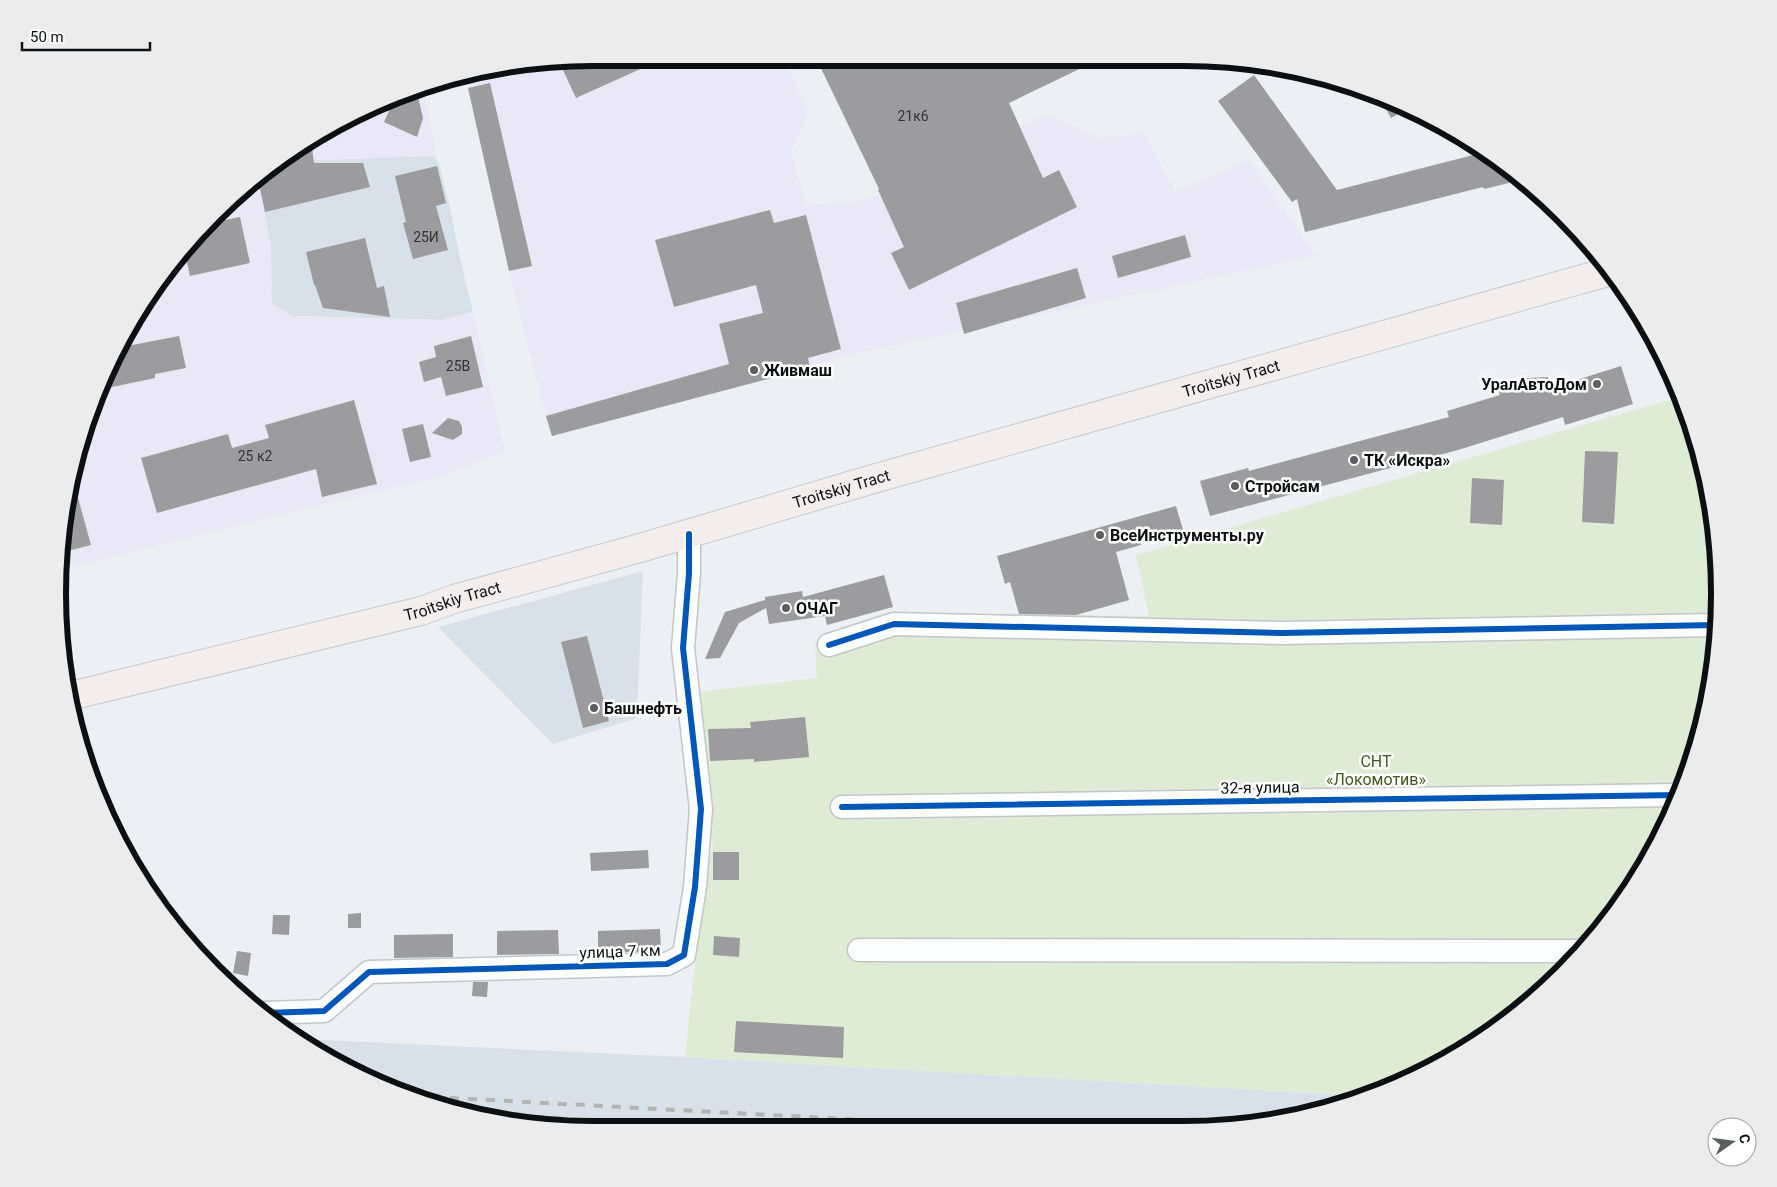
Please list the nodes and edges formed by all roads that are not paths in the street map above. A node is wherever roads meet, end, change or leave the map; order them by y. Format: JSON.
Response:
{"nodes":[{"id":1,"x":1602,"y":273,"type":"edge"},
{"id":2,"x":689,"y":534,"type":"junction"},
{"id":3,"x":1710,"y":625,"type":"edge"},
{"id":4,"x":829,"y":645,"type":"dead end"},
{"id":5,"x":76,"y":695,"type":"edge"},
{"id":6,"x":1671,"y":795,"type":"edge"},
{"id":7,"x":842,"y":807,"type":"dead end"},
{"id":8,"x":859,"y":950,"type":"dead end"},
{"id":9,"x":1570,"y":951,"type":"edge"},
{"id":10,"x":274,"y":1013,"type":"edge"}],
"edges":[{"from":1,"to":2,"type":"main road","name":"Troitskiy Tract"},
{"from":2,"to":5,"type":"main road","name":"Troitskiy Tract"},
{"from":2,"to":10,"type":"street","name":"улица 7 км"},
{"from":3,"to":4,"type":"street"},
{"from":6,"to":7,"type":"street","name":"32-я улица"},
{"from":8,"to":9,"type":"street"}]}
